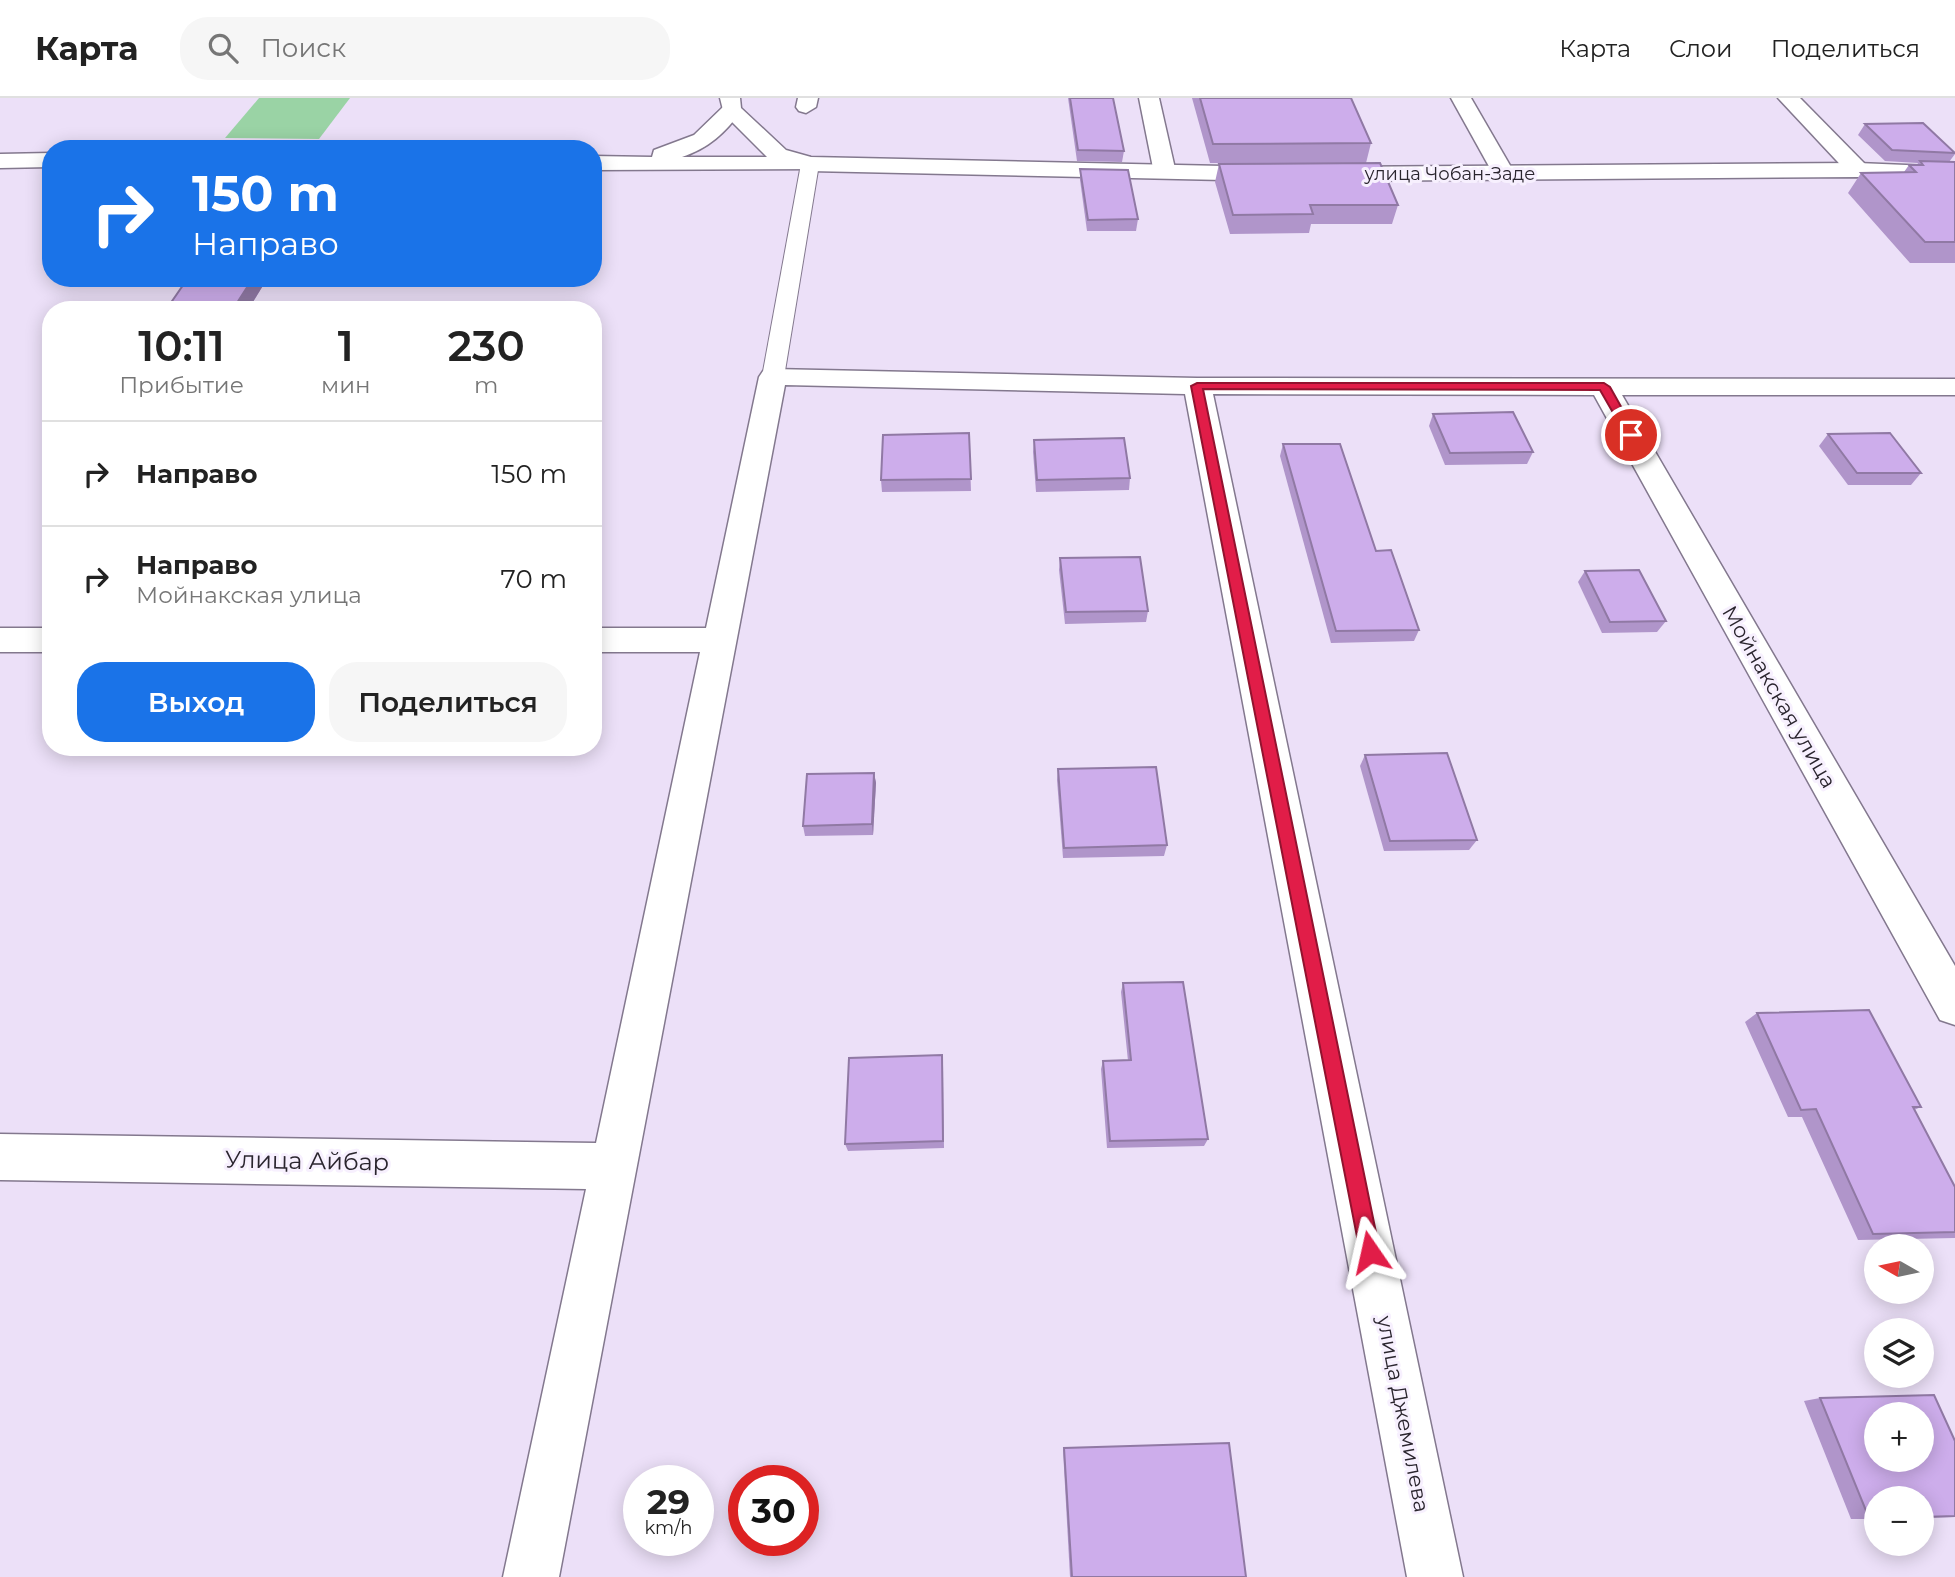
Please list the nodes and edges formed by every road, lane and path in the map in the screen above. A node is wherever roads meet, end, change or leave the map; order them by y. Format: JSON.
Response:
{"nodes":[{"id":1,"x":1149,"y":98,"type":"edge"},
{"id":2,"x":1461,"y":98,"type":"edge"},
{"id":3,"x":1788,"y":98,"type":"edge"},
{"id":4,"x":731,"y":104,"type":"edge"},
{"id":5,"x":41,"y":160,"type":"edge"},
{"id":6,"x":0,"y":161,"type":"edge"},
{"id":7,"x":602,"y":162,"type":"edge"},
{"id":8,"x":602,"y":163,"type":"edge"},
{"id":9,"x":810,"y":164,"type":"junction"},
{"id":10,"x":1858,"y":170,"type":"junction"},
{"id":11,"x":1165,"y":173,"type":"junction"},
{"id":12,"x":1287,"y":174,"type":"edge"},
{"id":13,"x":1314,"y":174,"type":"edge"},
{"id":14,"x":1504,"y":174,"type":"junction"},
{"id":15,"x":1955,"y":174,"type":"edge"},
{"id":16,"x":8,"y":182,"type":"dead end"},
{"id":17,"x":773,"y":377,"type":"junction"},
{"id":18,"x":1197,"y":386,"type":"junction"},
{"id":19,"x":1604,"y":387,"type":"junction"},
{"id":20,"x":1955,"y":387,"type":"edge"},
{"id":21,"x":0,"y":640,"type":"edge"},
{"id":22,"x":42,"y":640,"type":"edge"},
{"id":23,"x":602,"y":640,"type":"edge"},
{"id":24,"x":721,"y":640,"type":"junction"},
{"id":25,"x":1955,"y":1006,"type":"edge"},
{"id":26,"x":0,"y":1157,"type":"edge"},
{"id":27,"x":614,"y":1166,"type":"junction"},
{"id":28,"x":531,"y":1577,"type":"edge"},
{"id":29,"x":1435,"y":1577,"type":"edge"}],
"edges":[{"from":1,"to":11,"type":"street"},
{"from":2,"to":14,"type":"street"},
{"from":3,"to":10,"type":"street"},
{"from":4,"to":7,"type":"street"},
{"from":4,"to":9,"type":"street"},
{"from":5,"to":6,"type":"street"},
{"from":5,"to":16,"type":"street"},
{"from":8,"to":9,"type":"street"},
{"from":9,"to":11,"type":"street"},
{"from":9,"to":17,"type":"lane"},
{"from":10,"to":14,"type":"street","name":"улица Чобан-Заде"},
{"from":10,"to":15,"type":"street","name":"улица Чобан-Заде"},
{"from":11,"to":12,"type":"street"},
{"from":13,"to":14,"type":"street","name":"улица Чобан-Заде"},
{"from":17,"to":18,"type":"street"},
{"from":17,"to":24,"type":"street"},
{"from":18,"to":19,"type":"street"},
{"from":18,"to":29,"type":"street","name":"улица Джемилева"},
{"from":19,"to":20,"type":"street"},
{"from":19,"to":25,"type":"street","name":"Мойнакская улица"},
{"from":21,"to":22,"type":"street"},
{"from":23,"to":24,"type":"street"},
{"from":24,"to":27,"type":"street"},
{"from":26,"to":27,"type":"street","name":"Улица Айбар"},
{"from":27,"to":28,"type":"street"}]}
